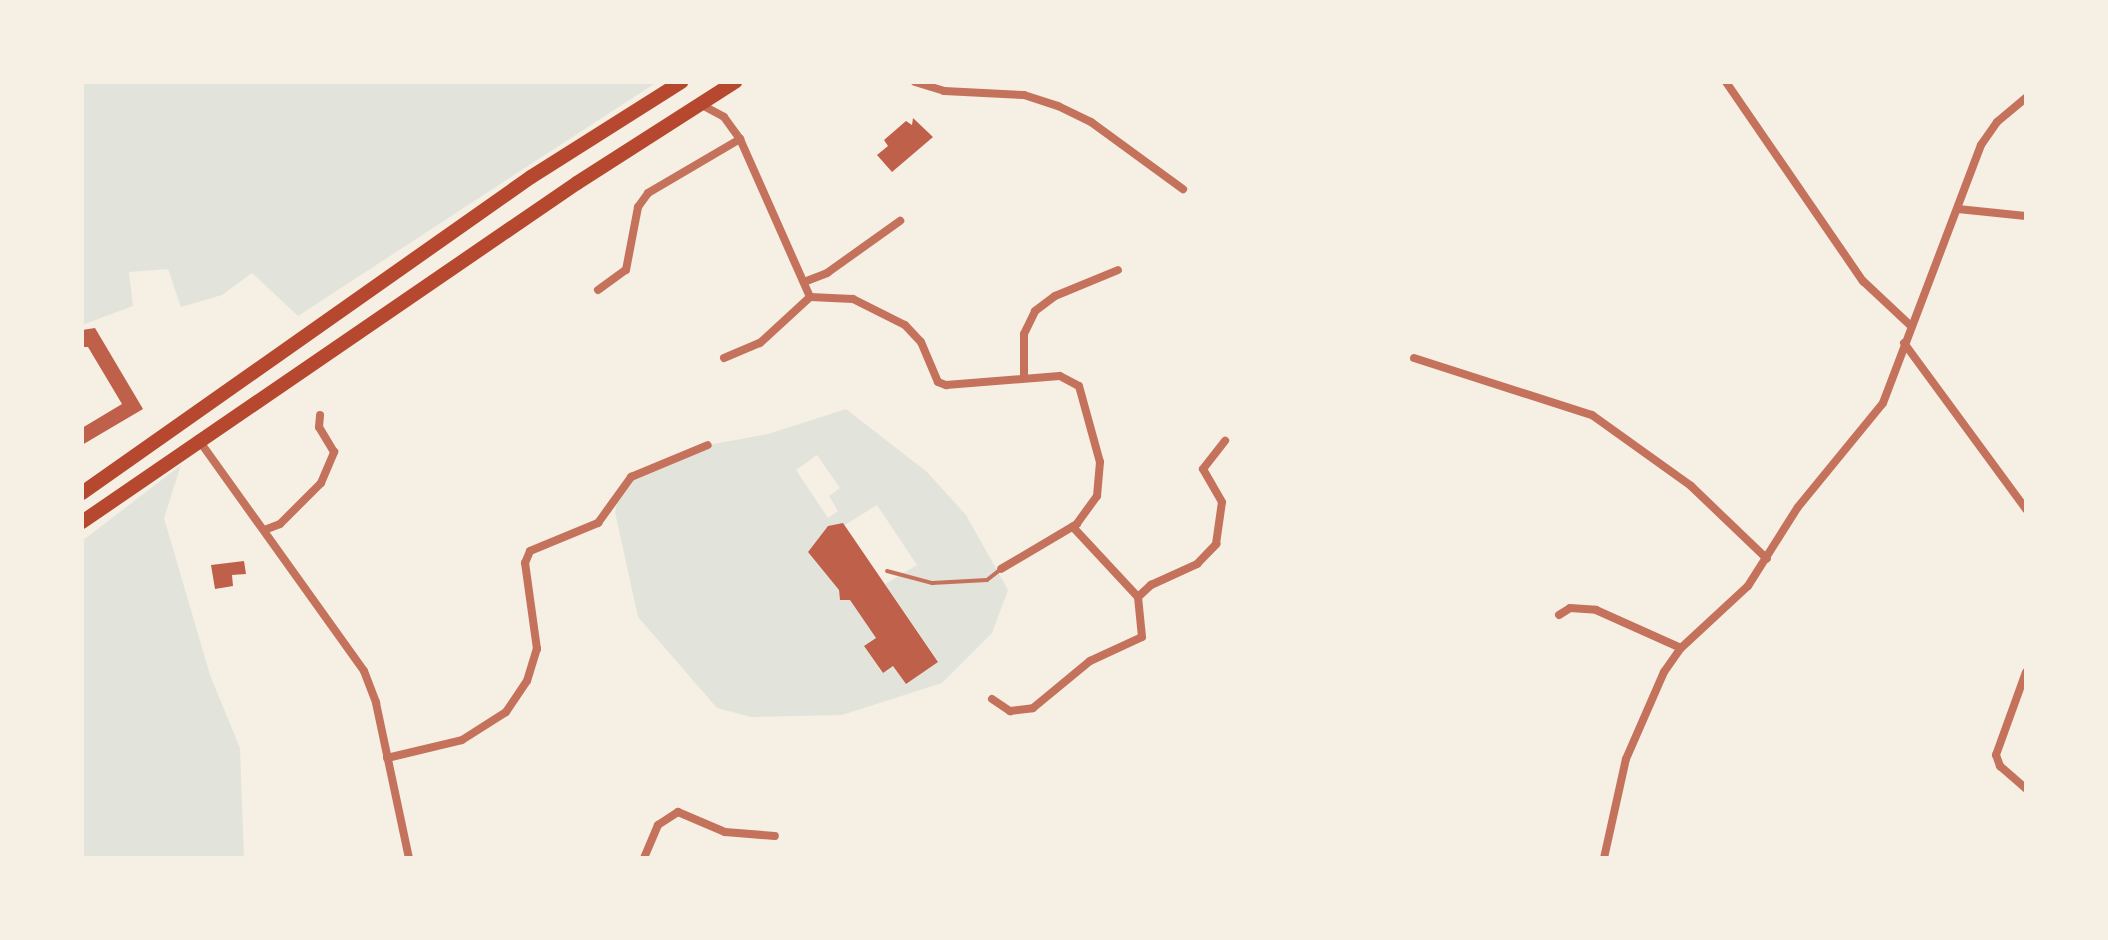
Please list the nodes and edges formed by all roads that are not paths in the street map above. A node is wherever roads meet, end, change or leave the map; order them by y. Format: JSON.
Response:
{"nodes":[{"id":1,"x":681,"y":82,"type":"edge"},
{"id":2,"x":735,"y":82,"type":"edge"},
{"id":3,"x":915,"y":82,"type":"edge"},
{"id":4,"x":1726,"y":82,"type":"edge"},
{"id":5,"x":2026,"y":98,"type":"edge"},
{"id":6,"x":700,"y":104,"type":"junction"},
{"id":7,"x":740,"y":139,"type":"junction"},
{"id":8,"x":1183,"y":189,"type":"dead end"},
{"id":9,"x":1958,"y":209,"type":"junction"},
{"id":10,"x":2026,"y":216,"type":"edge"},
{"id":11,"x":900,"y":221,"type":"dead end"},
{"id":12,"x":1118,"y":270,"type":"dead end"},
{"id":13,"x":804,"y":282,"type":"junction"},
{"id":14,"x":598,"y":290,"type":"dead end"},
{"id":15,"x":810,"y":297,"type":"junction"},
{"id":16,"x":1911,"y":326,"type":"junction"},
{"id":17,"x":1904,"y":343,"type":"junction"},
{"id":18,"x":724,"y":358,"type":"dead end"},
{"id":19,"x":1414,"y":358,"type":"dead end"},
{"id":20,"x":1024,"y":377,"type":"junction"},
{"id":21,"x":320,"y":415,"type":"dead end"},
{"id":22,"x":198,"y":439,"type":"junction"},
{"id":23,"x":1225,"y":441,"type":"dead end"},
{"id":24,"x":708,"y":445,"type":"dead end"},
{"id":25,"x":82,"y":493,"type":"edge"},
{"id":26,"x":2026,"y":509,"type":"edge"},
{"id":27,"x":82,"y":522,"type":"edge"},
{"id":28,"x":1073,"y":527,"type":"junction"},
{"id":29,"x":267,"y":529,"type":"junction"},
{"id":30,"x":1767,"y":559,"type":"junction"},
{"id":31,"x":1001,"y":569,"type":"joint"},
{"id":32,"x":887,"y":571,"type":"dead end"},
{"id":33,"x":1138,"y":597,"type":"junction"},
{"id":34,"x":1559,"y":615,"type":"dead end"},
{"id":35,"x":1681,"y":648,"type":"junction"},
{"id":36,"x":2026,"y":672,"type":"edge"},
{"id":37,"x":992,"y":699,"type":"dead end"},
{"id":38,"x":387,"y":758,"type":"junction"},
{"id":39,"x":2026,"y":789,"type":"edge"},
{"id":40,"x":775,"y":836,"type":"dead end"},
{"id":41,"x":409,"y":858,"type":"edge"},
{"id":42,"x":644,"y":858,"type":"edge"},
{"id":43,"x":1604,"y":858,"type":"edge"}],
"edges":[{"from":1,"to":25,"type":"highway"},
{"from":2,"to":6,"type":"highway"},
{"from":3,"to":8,"type":"street"},
{"from":4,"to":16,"type":"street"},
{"from":5,"to":9,"type":"street"},
{"from":6,"to":7,"type":"street"},
{"from":6,"to":22,"type":"highway"},
{"from":7,"to":13,"type":"street"},
{"from":7,"to":14,"type":"street"},
{"from":9,"to":10,"type":"street"},
{"from":9,"to":16,"type":"street"},
{"from":11,"to":13,"type":"street"},
{"from":12,"to":20,"type":"street"},
{"from":13,"to":15,"type":"street"},
{"from":15,"to":18,"type":"street"},
{"from":15,"to":20,"type":"street"},
{"from":16,"to":17,"type":"street"},
{"from":17,"to":26,"type":"street"},
{"from":17,"to":30,"type":"street"},
{"from":19,"to":30,"type":"street"},
{"from":20,"to":28,"type":"street"},
{"from":21,"to":29,"type":"street"},
{"from":22,"to":27,"type":"highway"},
{"from":22,"to":29,"type":"street"},
{"from":23,"to":33,"type":"street"},
{"from":24,"to":38,"type":"street"},
{"from":28,"to":31,"type":"street"},
{"from":28,"to":33,"type":"street"},
{"from":29,"to":38,"type":"street"},
{"from":30,"to":35,"type":"street"},
{"from":31,"to":32,"type":"lane"},
{"from":33,"to":37,"type":"street"},
{"from":34,"to":35,"type":"street"},
{"from":35,"to":43,"type":"street"},
{"from":36,"to":39,"type":"street"},
{"from":38,"to":41,"type":"street"},
{"from":40,"to":42,"type":"street"}]}
